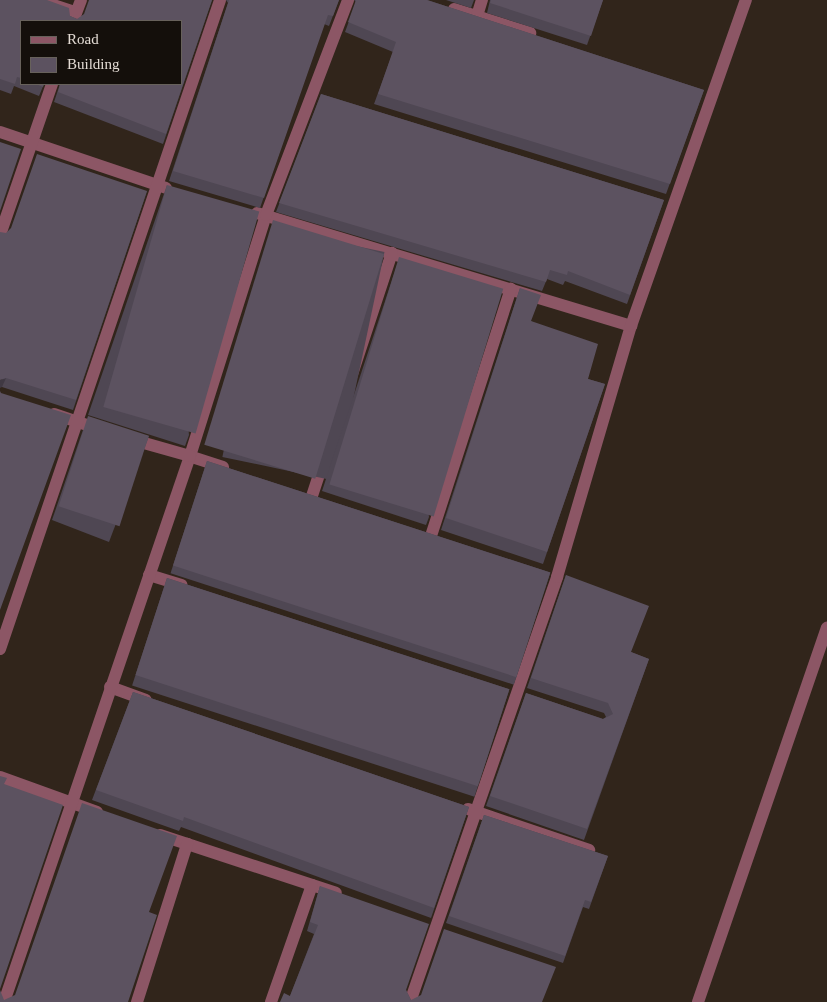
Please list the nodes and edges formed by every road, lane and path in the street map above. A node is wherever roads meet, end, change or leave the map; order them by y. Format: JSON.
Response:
{"nodes":[{"id":1,"x":38,"y":0,"type":"edge"},
{"id":2,"x":220,"y":0,"type":"edge"},
{"id":3,"x":348,"y":0,"type":"edge"},
{"id":4,"x":482,"y":0,"type":"edge"},
{"id":5,"x":746,"y":0,"type":"edge"},
{"id":6,"x":439,"y":5,"type":"edge"},
{"id":7,"x":77,"y":11,"type":"edge"},
{"id":8,"x":477,"y":16,"type":"junction"},
{"id":9,"x":540,"y":37,"type":"edge"},
{"id":10,"x":52,"y":85,"type":"edge"},
{"id":11,"x":694,"y":88,"type":"edge"},
{"id":12,"x":312,"y":92,"type":"junction"},
{"id":13,"x":712,"y":94,"type":"junction"},
{"id":14,"x":331,"y":98,"type":"edge"},
{"id":15,"x":0,"y":132,"type":"edge"},
{"id":16,"x":32,"y":143,"type":"junction"},
{"id":17,"x":159,"y":186,"type":"junction"},
{"id":18,"x":177,"y":191,"type":"edge"},
{"id":19,"x":239,"y":208,"type":"edge"},
{"id":20,"x":266,"y":215,"type":"junction"},
{"id":21,"x":0,"y":235,"type":"edge"},
{"id":22,"x":392,"y":254,"type":"junction"},
{"id":23,"x":512,"y":289,"type":"junction"},
{"id":24,"x":631,"y":326,"type":"junction"},
{"id":25,"x":42,"y":410,"type":"edge"},
{"id":26,"x":76,"y":422,"type":"junction"},
{"id":27,"x":190,"y":456,"type":"junction"},
{"id":28,"x":237,"y":472,"type":"edge"},
{"id":29,"x":293,"y":490,"type":"edge"},
{"id":30,"x":413,"y":530,"type":"edge"},
{"id":31,"x":431,"y":536,"type":"junction"},
{"id":32,"x":449,"y":542,"type":"edge"},
{"id":33,"x":539,"y":571,"type":"edge"},
{"id":34,"x":149,"y":575,"type":"junction"},
{"id":35,"x":558,"y":577,"type":"junction"},
{"id":36,"x":196,"y":590,"type":"edge"},
{"id":37,"x":827,"y":628,"type":"edge"},
{"id":38,"x":0,"y":650,"type":"edge"},
{"id":39,"x":110,"y":687,"type":"junction"},
{"id":40,"x":157,"y":703,"type":"edge"},
{"id":41,"x":0,"y":777,"type":"edge"},
{"id":42,"x":70,"y":803,"type":"junction"},
{"id":43,"x":457,"y":805,"type":"edge"},
{"id":44,"x":476,"y":811,"type":"junction"},
{"id":45,"x":114,"y":818,"type":"edge"},
{"id":46,"x":149,"y":831,"type":"edge"},
{"id":47,"x":187,"y":844,"type":"junction"},
{"id":48,"x":589,"y":850,"type":"edge"},
{"id":49,"x":312,"y":885,"type":"junction"},
{"id":50,"x":348,"y":897,"type":"edge"},
{"id":51,"x":418,"y":920,"type":"edge"},
{"id":52,"x":436,"y":926,"type":"junction"},
{"id":53,"x":454,"y":933,"type":"edge"},
{"id":54,"x":4,"y":1002,"type":"edge"},
{"id":55,"x":137,"y":1002,"type":"edge"},
{"id":56,"x":271,"y":1002,"type":"edge"},
{"id":57,"x":410,"y":1002,"type":"edge"},
{"id":58,"x":698,"y":1002,"type":"edge"}],
"edges":[{"from":1,"to":7,"type":"street"},
{"from":2,"to":17,"type":"street"},
{"from":3,"to":12,"type":"street"},
{"from":4,"to":8,"type":"street"},
{"from":5,"to":13,"type":"street"},
{"from":6,"to":8,"type":"street"},
{"from":8,"to":9,"type":"street"},
{"from":10,"to":16,"type":"street"},
{"from":11,"to":13,"type":"street"},
{"from":12,"to":14,"type":"street"},
{"from":12,"to":20,"type":"street"},
{"from":13,"to":24,"type":"street"},
{"from":15,"to":16,"type":"street"},
{"from":16,"to":17,"type":"street"},
{"from":16,"to":21,"type":"street"},
{"from":17,"to":18,"type":"street"},
{"from":17,"to":26,"type":"street"},
{"from":19,"to":20,"type":"street"},
{"from":20,"to":22,"type":"street"},
{"from":20,"to":27,"type":"street"},
{"from":22,"to":23,"type":"street"},
{"from":22,"to":29,"type":"street"},
{"from":23,"to":24,"type":"street"},
{"from":23,"to":31,"type":"street"},
{"from":24,"to":35,"type":"street"},
{"from":25,"to":26,"type":"street"},
{"from":26,"to":27,"type":"street"},
{"from":26,"to":38,"type":"street"},
{"from":27,"to":28,"type":"street"},
{"from":27,"to":34,"type":"street"},
{"from":30,"to":31,"type":"street"},
{"from":31,"to":32,"type":"street"},
{"from":33,"to":35,"type":"street"},
{"from":34,"to":36,"type":"street"},
{"from":34,"to":39,"type":"street"},
{"from":35,"to":44,"type":"street"},
{"from":37,"to":58,"type":"street"},
{"from":39,"to":40,"type":"street"},
{"from":39,"to":42,"type":"street"},
{"from":41,"to":42,"type":"street"},
{"from":42,"to":45,"type":"street"},
{"from":42,"to":54,"type":"street"},
{"from":43,"to":44,"type":"street"},
{"from":44,"to":48,"type":"street"},
{"from":44,"to":52,"type":"street"},
{"from":46,"to":47,"type":"street"},
{"from":47,"to":49,"type":"street"},
{"from":47,"to":55,"type":"street"},
{"from":49,"to":50,"type":"street"},
{"from":49,"to":56,"type":"street"},
{"from":51,"to":52,"type":"street"},
{"from":52,"to":53,"type":"street"},
{"from":52,"to":57,"type":"street"}]}
